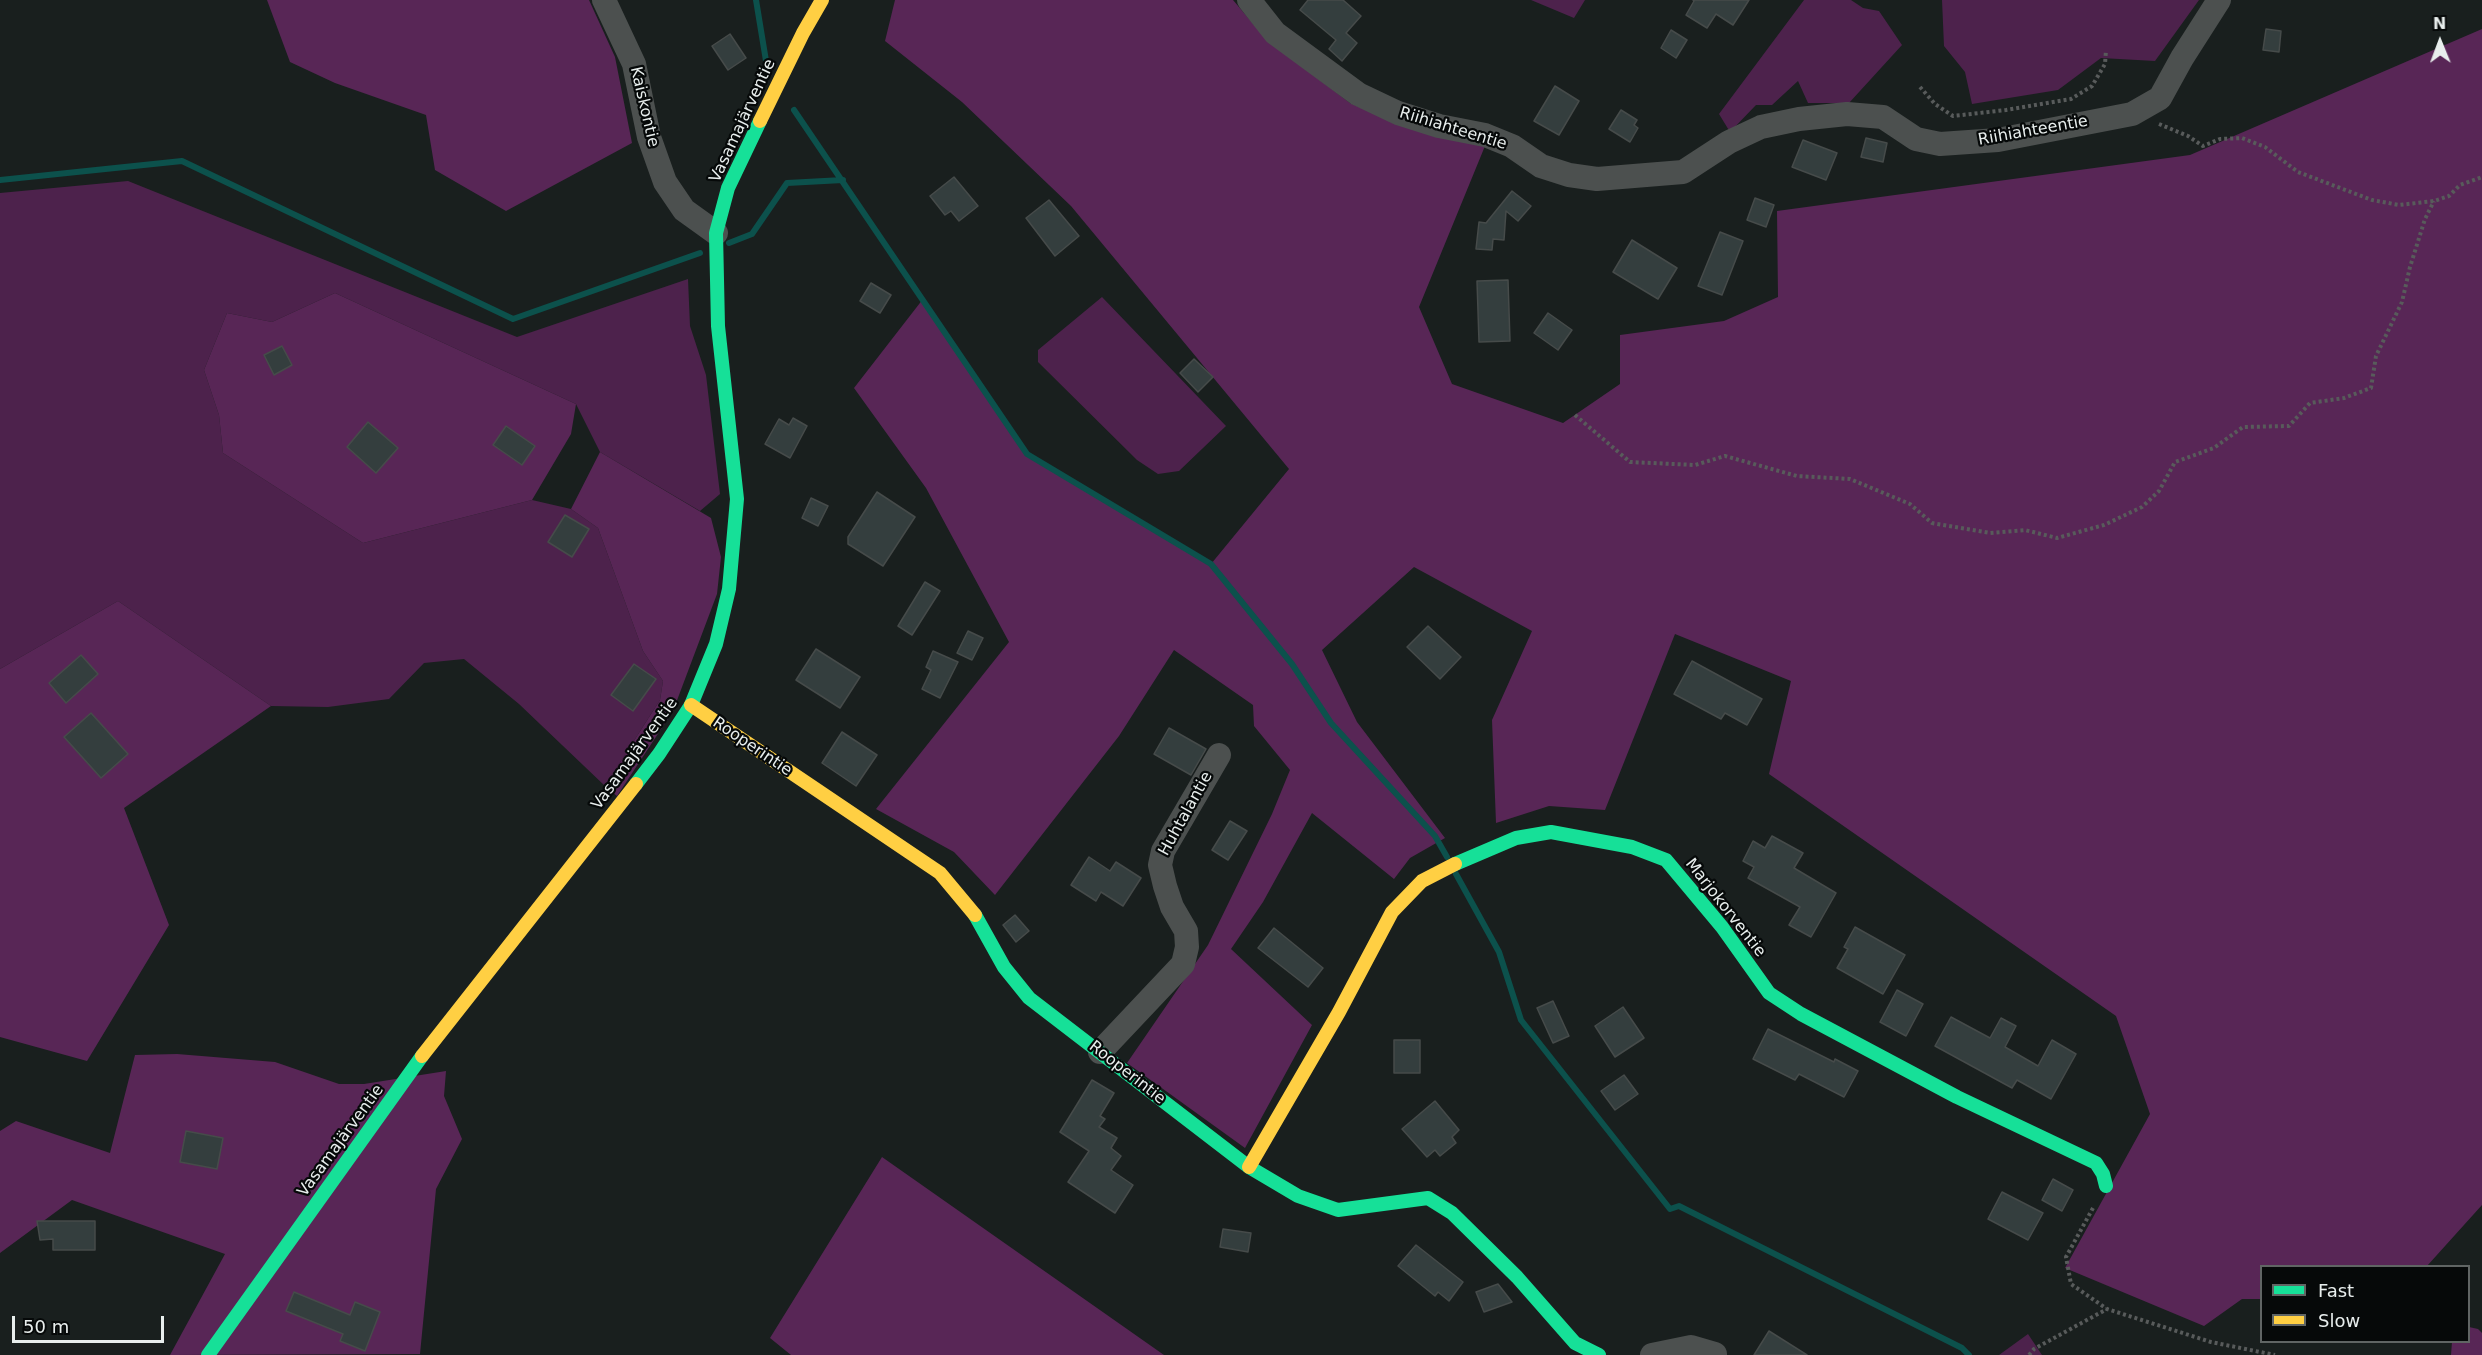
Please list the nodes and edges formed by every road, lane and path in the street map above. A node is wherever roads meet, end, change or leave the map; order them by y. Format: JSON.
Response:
{"nodes":[{"id":1,"x":604,"y":0,"type":"edge"},
{"id":2,"x":822,"y":0,"type":"edge"},
{"id":3,"x":1249,"y":0,"type":"edge"},
{"id":4,"x":2219,"y":0,"type":"edge"},
{"id":5,"x":2106,"y":50,"type":"dead end"},
{"id":6,"x":1920,"y":87,"type":"dead end"},
{"id":7,"x":2132,"y":114,"type":"junction"},
{"id":8,"x":2482,"y":177,"type":"edge"},
{"id":9,"x":2434,"y":201,"type":"junction"},
{"id":10,"x":716,"y":233,"type":"junction"},
{"id":11,"x":1575,"y":415,"type":"dead end"},
{"id":12,"x":691,"y":705,"type":"junction"},
{"id":13,"x":1219,"y":756,"type":"dead end"},
{"id":14,"x":1100,"y":1052,"type":"junction"},
{"id":15,"x":1249,"y":1167,"type":"junction"},
{"id":16,"x":2106,"y":1185,"type":"joint"},
{"id":17,"x":2107,"y":1309,"type":"junction"},
{"id":18,"x":1715,"y":1354,"type":"edge"},
{"id":19,"x":208,"y":1355,"type":"edge"},
{"id":20,"x":1599,"y":1355,"type":"edge"},
{"id":21,"x":1652,"y":1355,"type":"edge"},
{"id":22,"x":2029,"y":1355,"type":"edge"},
{"id":23,"x":2275,"y":1355,"type":"edge"}],
"edges":[{"from":1,"to":10,"type":"street","name":"Kaiskontie"},
{"from":2,"to":10,"type":"street","name":"Vasamajärventie"},
{"from":3,"to":7,"type":"street","name":"Riihiahteentie"},
{"from":4,"to":7,"type":"street","name":"Riihiahteentie"},
{"from":5,"to":6,"type":"path"},
{"from":7,"to":9,"type":"path"},
{"from":8,"to":9,"type":"path"},
{"from":9,"to":11,"type":"path"},
{"from":10,"to":12,"type":"street","name":"Vasamajärventie"},
{"from":12,"to":14,"type":"street","name":"Rooperintie"},
{"from":12,"to":19,"type":"street","name":"Vasamajärventie"},
{"from":13,"to":14,"type":"street","name":"Huhtalantie"},
{"from":14,"to":15,"type":"street","name":"Rooperintie"},
{"from":15,"to":16,"type":"street","name":"Marjokorventie"},
{"from":15,"to":20,"type":"street","name":"Rooperintie"},
{"from":16,"to":17,"type":"path"},
{"from":17,"to":22,"type":"path"},
{"from":17,"to":23,"type":"path"},
{"from":18,"to":21,"type":"street"}]}
